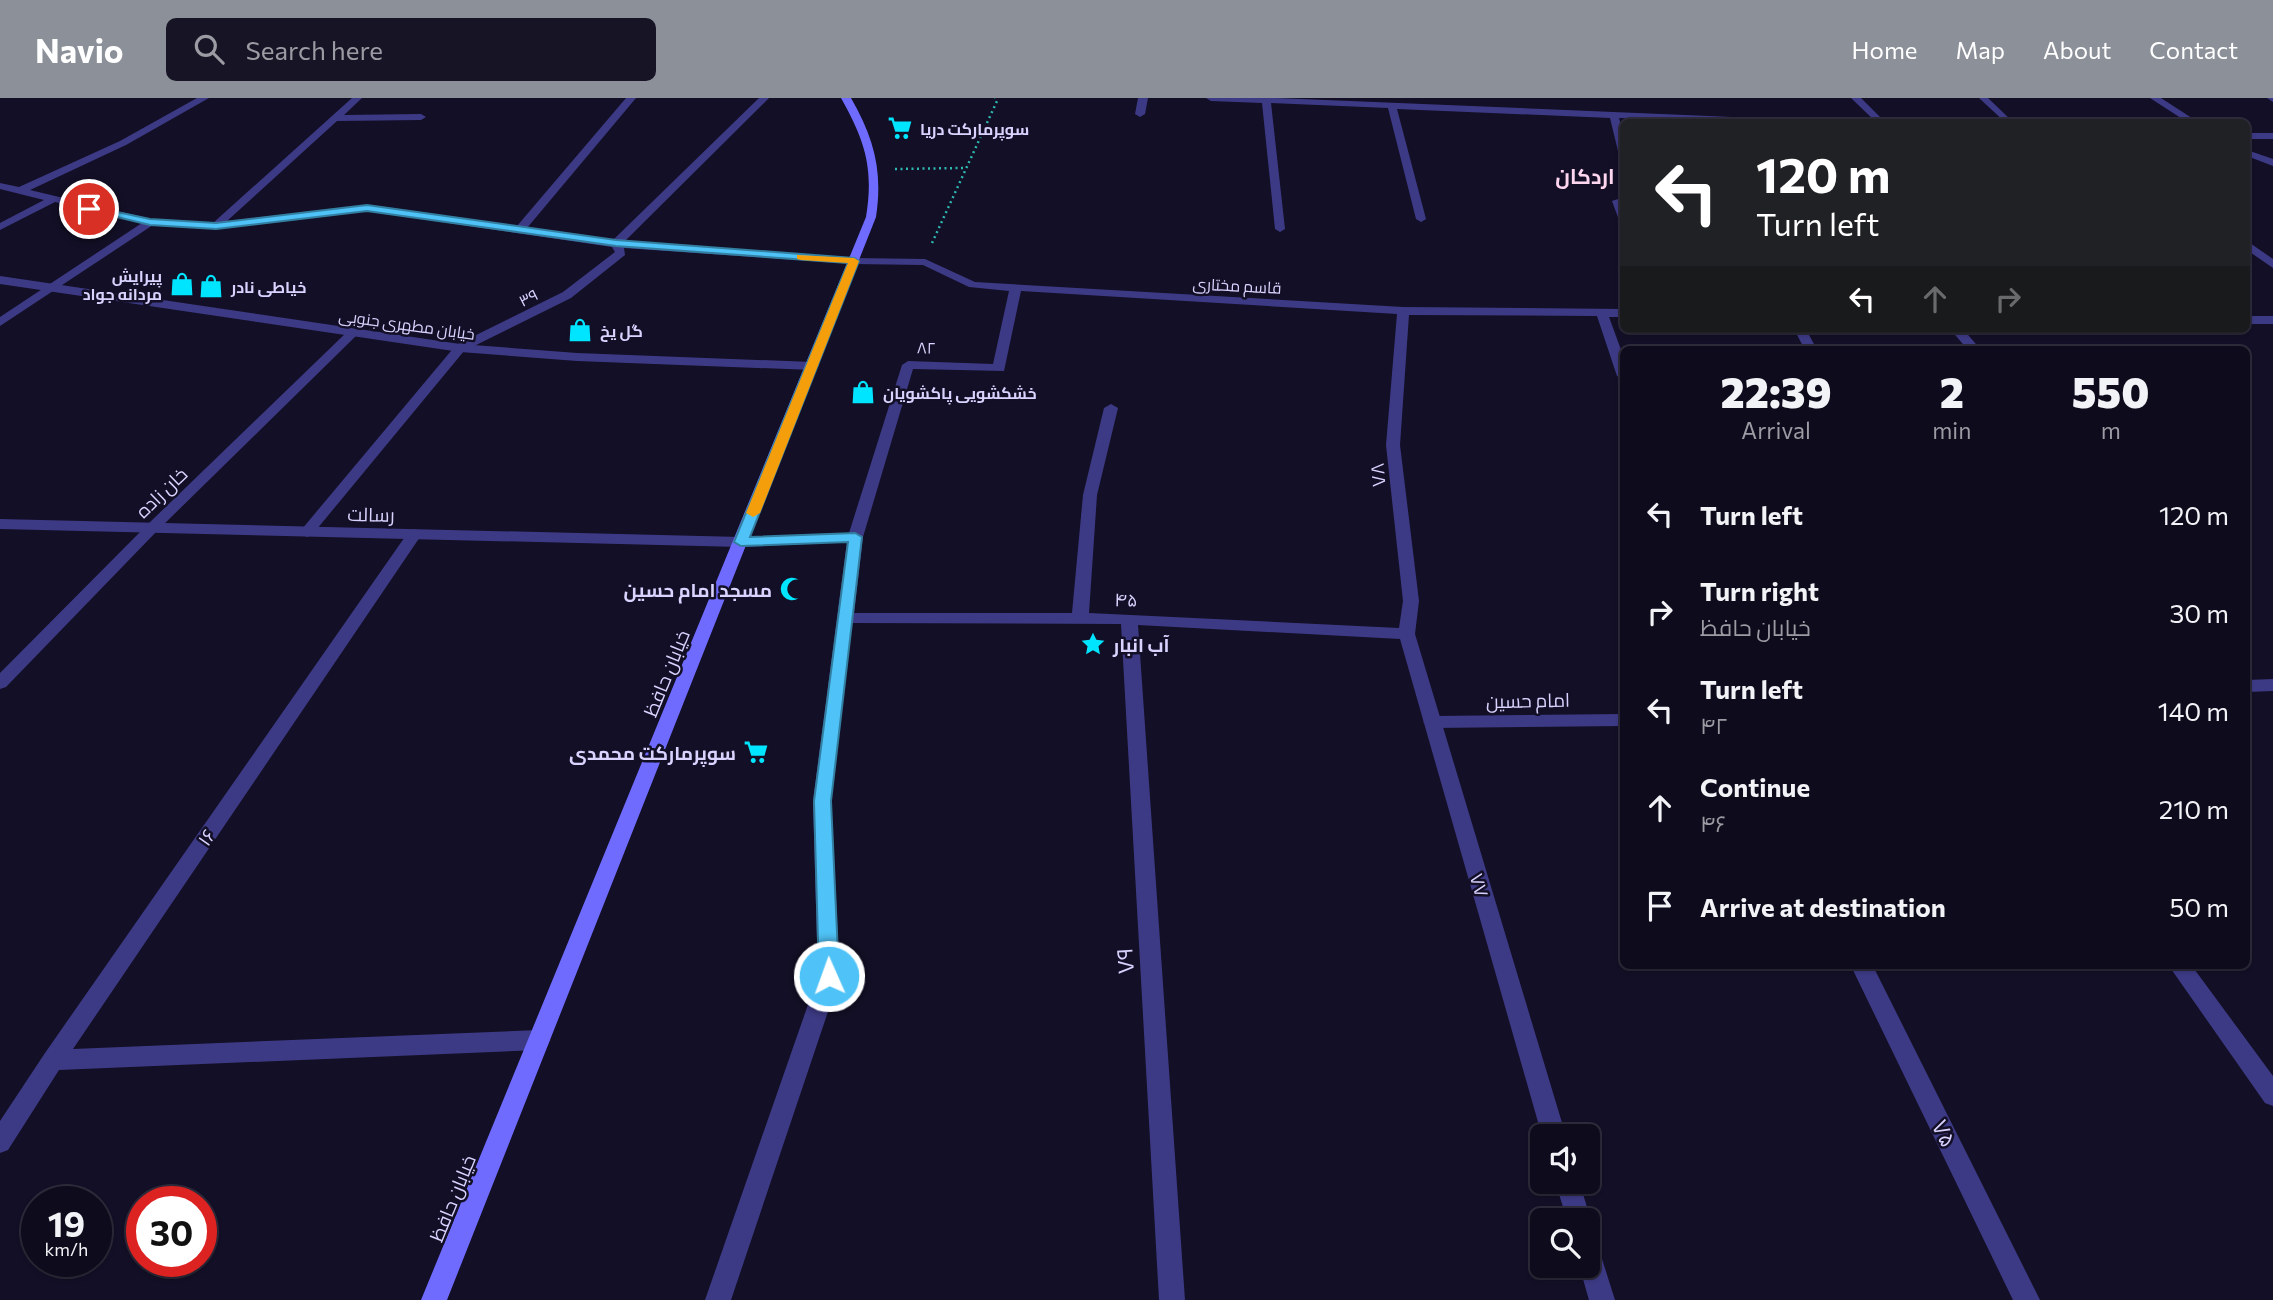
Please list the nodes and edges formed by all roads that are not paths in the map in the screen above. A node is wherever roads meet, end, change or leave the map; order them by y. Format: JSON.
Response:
{"nodes":[{"id":1,"x":204,"y":98,"type":"edge"},
{"id":2,"x":357,"y":98,"type":"edge"},
{"id":3,"x":631,"y":98,"type":"edge"},
{"id":4,"x":764,"y":98,"type":"edge"},
{"id":5,"x":846,"y":98,"type":"edge"},
{"id":6,"x":1143,"y":98,"type":"edge"},
{"id":7,"x":1211,"y":98,"type":"edge"},
{"id":8,"x":1564,"y":98,"type":"edge"},
{"id":9,"x":1856,"y":98,"type":"edge"},
{"id":10,"x":1983,"y":98,"type":"edge"},
{"id":11,"x":2155,"y":98,"type":"edge"},
{"id":12,"x":1266,"y":100,"type":"junction"},
{"id":13,"x":1342,"y":101,"type":"edge"},
{"id":14,"x":1392,"y":106,"type":"junction"},
{"id":15,"x":1140,"y":114,"type":"dead end"},
{"id":16,"x":1574,"y":114,"type":"junction"},
{"id":17,"x":1614,"y":116,"type":"junction"},
{"id":18,"x":335,"y":117,"type":"junction"},
{"id":19,"x":421,"y":117,"type":"dead end"},
{"id":20,"x":1692,"y":119,"type":"edge"},
{"id":21,"x":1878,"y":119,"type":"edge"},
{"id":22,"x":2006,"y":119,"type":"edge"},
{"id":23,"x":2188,"y":119,"type":"edge"},
{"id":24,"x":2250,"y":136,"type":"edge"},
{"id":25,"x":2273,"y":136,"type":"edge"},
{"id":26,"x":1620,"y":139,"type":"edge"},
{"id":27,"x":2250,"y":154,"type":"edge"},
{"id":28,"x":2273,"y":163,"type":"edge"},
{"id":29,"x":0,"y":186,"type":"edge"},
{"id":30,"x":19,"y":191,"type":"junction"},
{"id":31,"x":53,"y":199,"type":"junction"},
{"id":32,"x":1421,"y":219,"type":"dead end"},
{"id":33,"x":150,"y":222,"type":"junction"},
{"id":34,"x":216,"y":226,"type":"junction"},
{"id":35,"x":0,"y":227,"type":"edge"},
{"id":36,"x":521,"y":228,"type":"junction"},
{"id":37,"x":1280,"y":229,"type":"dead end"},
{"id":38,"x":616,"y":243,"type":"junction"},
{"id":39,"x":2250,"y":246,"type":"edge"},
{"id":40,"x":854,"y":261,"type":"junction"},
{"id":41,"x":2273,"y":265,"type":"edge"},
{"id":42,"x":0,"y":280,"type":"edge"},
{"id":43,"x":50,"y":287,"type":"junction"},
{"id":44,"x":1016,"y":287,"type":"junction"},
{"id":45,"x":1403,"y":311,"type":"junction"},
{"id":46,"x":1602,"y":313,"type":"junction"},
{"id":47,"x":1620,"y":313,"type":"edge"},
{"id":48,"x":2250,"y":320,"type":"edge"},
{"id":49,"x":2273,"y":320,"type":"edge"},
{"id":50,"x":0,"y":322,"type":"edge"},
{"id":51,"x":353,"y":333,"type":"junction"},
{"id":52,"x":1960,"y":333,"type":"edge"},
{"id":53,"x":1971,"y":346,"type":"edge"},
{"id":54,"x":460,"y":348,"type":"junction"},
{"id":55,"x":1620,"y":365,"type":"edge"},
{"id":56,"x":813,"y":366,"type":"junction"},
{"id":57,"x":1111,"y":408,"type":"dead end"},
{"id":58,"x":0,"y":524,"type":"edge"},
{"id":59,"x":152,"y":528,"type":"junction"},
{"id":60,"x":307,"y":532,"type":"junction"},
{"id":61,"x":414,"y":534,"type":"junction"},
{"id":62,"x":855,"y":537,"type":"junction"},
{"id":63,"x":741,"y":542,"type":"junction"},
{"id":64,"x":843,"y":618,"type":"junction"},
{"id":65,"x":1080,"y":619,"type":"junction"},
{"id":66,"x":1129,"y":619,"type":"junction"},
{"id":67,"x":1407,"y":634,"type":"junction"},
{"id":68,"x":0,"y":683,"type":"edge"},
{"id":69,"x":2273,"y":685,"type":"edge"},
{"id":70,"x":2250,"y":687,"type":"edge"},
{"id":71,"x":1620,"y":720,"type":"edge"},
{"id":72,"x":1432,"y":722,"type":"junction"},
{"id":73,"x":1863,"y":969,"type":"edge"},
{"id":74,"x":2182,"y":969,"type":"edge"},
{"id":75,"x":539,"y":1040,"type":"junction"},
{"id":76,"x":53,"y":1059,"type":"junction"},
{"id":77,"x":2273,"y":1095,"type":"edge"},
{"id":78,"x":1550,"y":1124,"type":"edge"},
{"id":79,"x":0,"y":1142,"type":"edge"},
{"id":80,"x":1596,"y":1278,"type":"edge"},
{"id":81,"x":434,"y":1300,"type":"edge"},
{"id":82,"x":718,"y":1300,"type":"edge"},
{"id":83,"x":1172,"y":1300,"type":"edge"},
{"id":84,"x":1602,"y":1300,"type":"edge"},
{"id":85,"x":2027,"y":1300,"type":"edge"}],
"edges":[{"from":1,"to":30,"type":"street"},
{"from":2,"to":18,"type":"street"},
{"from":3,"to":36,"type":"street"},
{"from":4,"to":38,"type":"street","name":"۳۹"},
{"from":5,"to":40,"type":"main road","name":"خیابان حافظ"},
{"from":6,"to":15,"type":"street"},
{"from":7,"to":12,"type":"street"},
{"from":8,"to":16,"type":"street"},
{"from":9,"to":21,"type":"street"},
{"from":10,"to":22,"type":"lane"},
{"from":11,"to":23,"type":"street"},
{"from":12,"to":13,"type":"street"},
{"from":12,"to":37,"type":"street"},
{"from":13,"to":14,"type":"street"},
{"from":14,"to":16,"type":"street"},
{"from":14,"to":32,"type":"street"},
{"from":16,"to":17,"type":"street"},
{"from":17,"to":20,"type":"street"},
{"from":17,"to":26,"type":"street"},
{"from":18,"to":19,"type":"street"},
{"from":18,"to":34,"type":"street"},
{"from":24,"to":25,"type":"street"},
{"from":27,"to":28,"type":"street"},
{"from":29,"to":30,"type":"street","name":"قاسم مختاری"},
{"from":30,"to":31,"type":"street","name":"قاسم مختاری"},
{"from":31,"to":33,"type":"street","name":"قاسم مختاری"},
{"from":31,"to":35,"type":"street"},
{"from":33,"to":34,"type":"street","name":"قاسم مختاری"},
{"from":33,"to":43,"type":"street"},
{"from":34,"to":36,"type":"street","name":"قاسم مختاری"},
{"from":36,"to":38,"type":"street","name":"قاسم مختاری"},
{"from":38,"to":40,"type":"street","name":"قاسم مختاری"},
{"from":38,"to":54,"type":"street","name":"۳۹"},
{"from":39,"to":41,"type":"street"},
{"from":40,"to":44,"type":"street","name":"قاسم مختاری"},
{"from":40,"to":56,"type":"main road","name":"خیابان حافظ"},
{"from":42,"to":43,"type":"street","name":"خیابان مطهری جنوبی"},
{"from":43,"to":50,"type":"street"},
{"from":43,"to":51,"type":"street","name":"خیابان مطهری جنوبی"},
{"from":44,"to":45,"type":"street","name":"قاسم مختاری"},
{"from":44,"to":62,"type":"street","name":"۸۲"},
{"from":45,"to":46,"type":"street","name":"قاسم مختاری"},
{"from":45,"to":67,"type":"street","name":"۷۸"},
{"from":46,"to":47,"type":"street","name":"قاسم مختاری"},
{"from":46,"to":55,"type":"street"},
{"from":48,"to":49,"type":"street"},
{"from":51,"to":54,"type":"street","name":"خیابان مطهری جنوبی"},
{"from":51,"to":59,"type":"street","name":"خان زاده"},
{"from":52,"to":53,"type":"street"},
{"from":54,"to":56,"type":"street","name":"خیابان مطهری جنوبی"},
{"from":54,"to":60,"type":"street","name":"۳۹"},
{"from":56,"to":63,"type":"main road","name":"خیابان حافظ"},
{"from":57,"to":65,"type":"street"},
{"from":58,"to":59,"type":"street","name":"رسالت"},
{"from":59,"to":60,"type":"street","name":"رسالت"},
{"from":59,"to":68,"type":"street","name":"خان زاده"},
{"from":60,"to":61,"type":"street","name":"رسالت"},
{"from":61,"to":63,"type":"street","name":"رسالت"},
{"from":61,"to":76,"type":"street","name":"۱۶"},
{"from":62,"to":63,"type":"street","name":"رسالت"},
{"from":62,"to":64,"type":"street"},
{"from":63,"to":75,"type":"main road","name":"خیابان حافظ"},
{"from":64,"to":65,"type":"street","name":"۴۵"},
{"from":64,"to":82,"type":"street"},
{"from":65,"to":66,"type":"street","name":"۴۵"},
{"from":66,"to":67,"type":"street","name":"۴۵"},
{"from":66,"to":83,"type":"street","name":"۷۹"},
{"from":67,"to":72,"type":"street","name":"۷۷"},
{"from":69,"to":70,"type":"street"},
{"from":71,"to":72,"type":"street","name":"امام حسین"},
{"from":72,"to":78,"type":"street","name":"۷۷"},
{"from":73,"to":85,"type":"street","name":"۷۵"},
{"from":74,"to":77,"type":"street"},
{"from":75,"to":76,"type":"street"},
{"from":75,"to":81,"type":"main road","name":"خیابان حافظ"},
{"from":76,"to":79,"type":"street","name":"۱۶"},
{"from":80,"to":84,"type":"street"}]}
